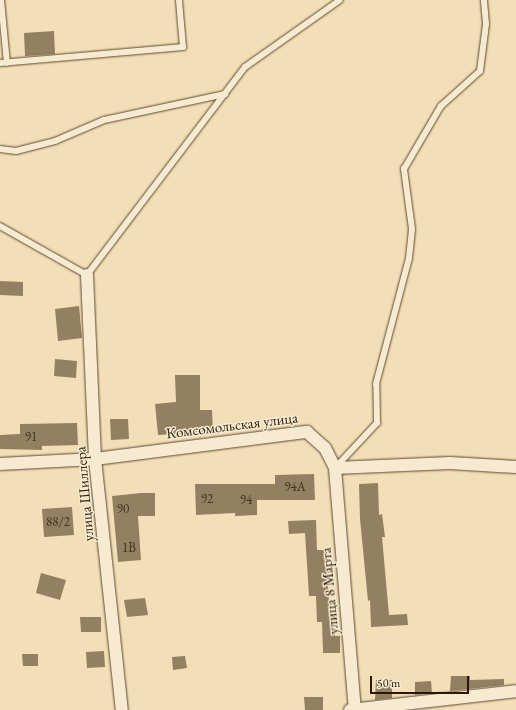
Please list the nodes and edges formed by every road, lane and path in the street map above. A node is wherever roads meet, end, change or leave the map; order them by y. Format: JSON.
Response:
{"nodes":[{"id":1,"x":1,"y":0,"type":"edge"},
{"id":2,"x":179,"y":0,"type":"edge"},
{"id":3,"x":340,"y":0,"type":"edge"},
{"id":4,"x":484,"y":0,"type":"edge"},
{"id":5,"x":3,"y":63,"type":"edge"},
{"id":6,"x":225,"y":94,"type":"junction"},
{"id":7,"x":0,"y":149,"type":"edge"},
{"id":8,"x":0,"y":226,"type":"edge"},
{"id":9,"x":87,"y":275,"type":"junction"},
{"id":10,"x":96,"y":460,"type":"junction"},
{"id":11,"x":0,"y":464,"type":"edge"},
{"id":12,"x":516,"y":467,"type":"edge"},
{"id":13,"x":335,"y":468,"type":"junction"},
{"id":14,"x":516,"y":691,"type":"edge"},
{"id":15,"x":122,"y":710,"type":"edge"},
{"id":16,"x":354,"y":710,"type":"edge"}],
"edges":[{"from":1,"to":5,"type":"lane"},
{"from":2,"to":5,"type":"lane"},
{"from":3,"to":6,"type":"lane"},
{"from":4,"to":13,"type":"lane"},
{"from":6,"to":7,"type":"lane"},
{"from":6,"to":9,"type":"lane"},
{"from":8,"to":9,"type":"lane"},
{"from":9,"to":10,"type":"street","name":"улица Шиллера"},
{"from":10,"to":11,"type":"street","name":"Комсомольская улица"},
{"from":10,"to":13,"type":"street","name":"Комсомольская улица"},
{"from":10,"to":15,"type":"street","name":"улица Шиллера"},
{"from":12,"to":13,"type":"street"},
{"from":13,"to":16,"type":"street","name":"улица 8 Марта"},
{"from":14,"to":16,"type":"street"}]}
